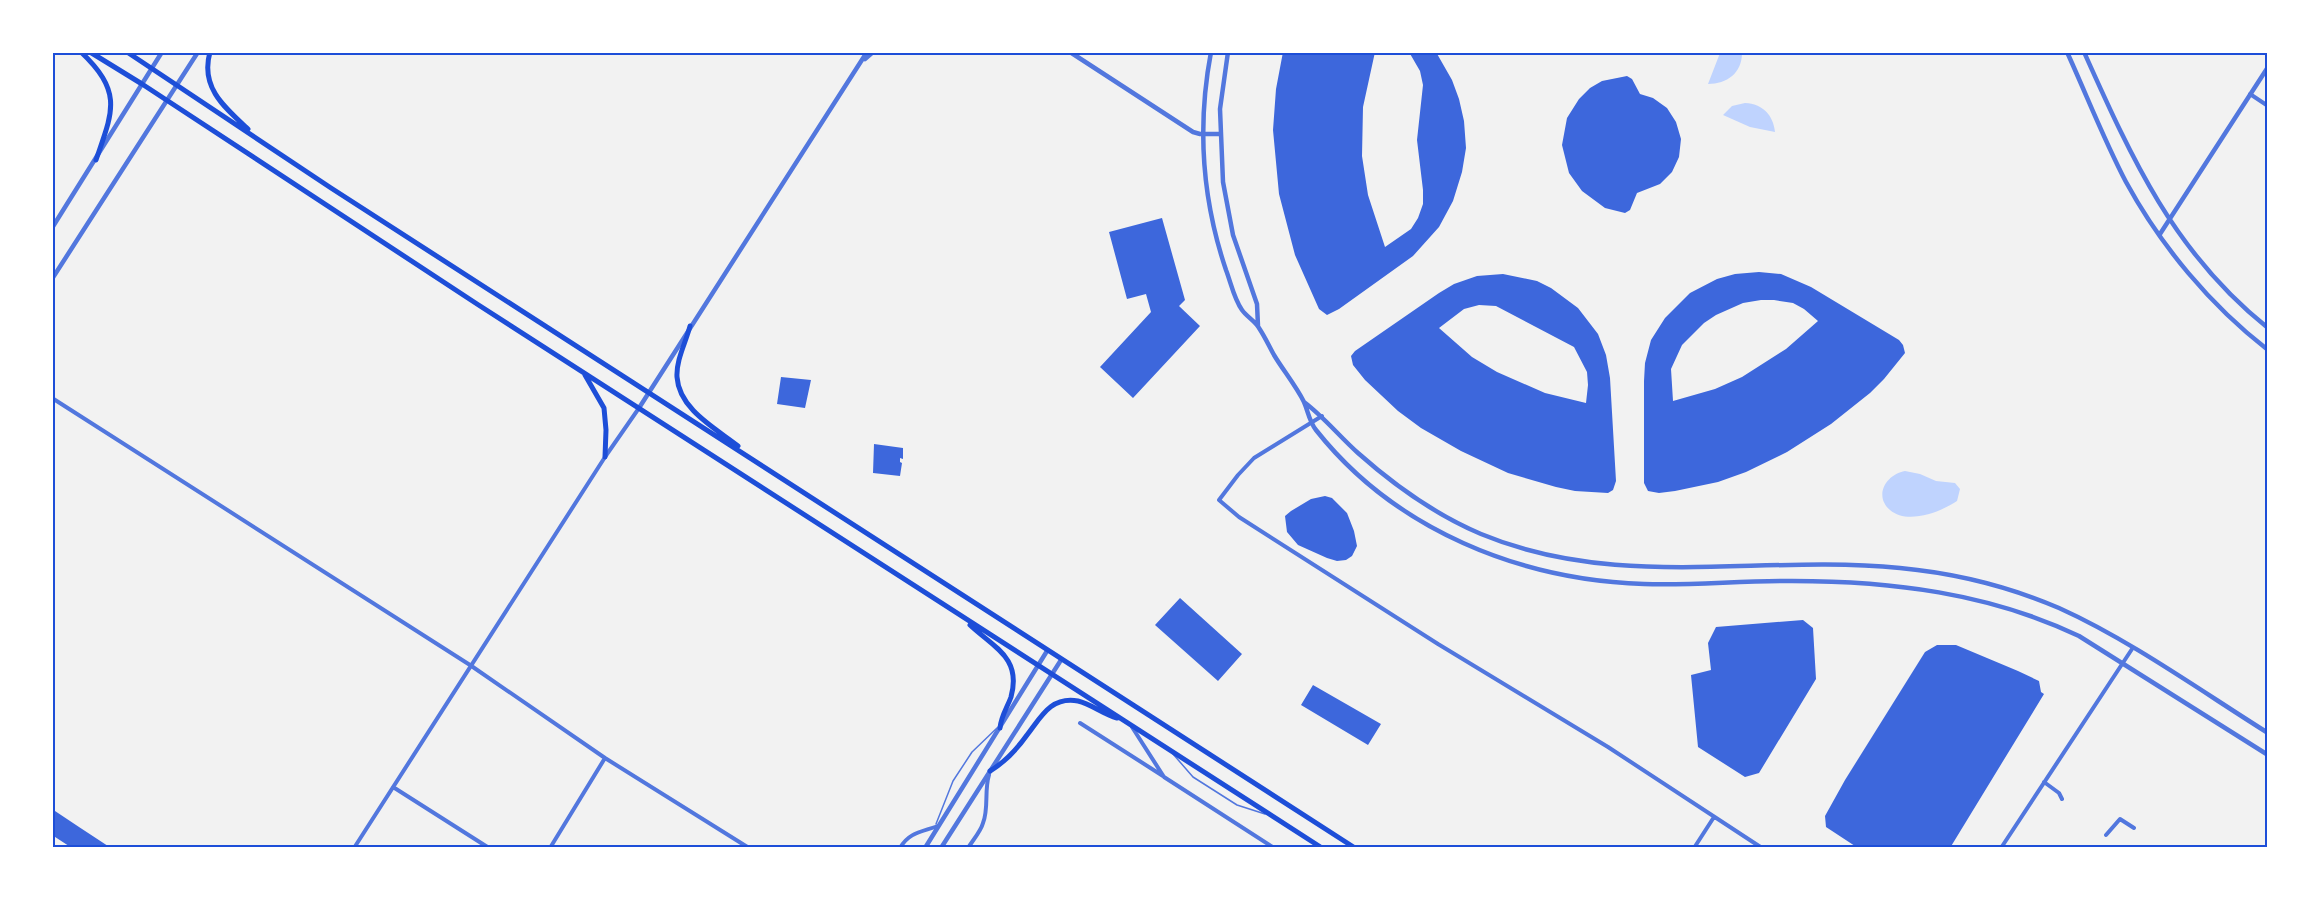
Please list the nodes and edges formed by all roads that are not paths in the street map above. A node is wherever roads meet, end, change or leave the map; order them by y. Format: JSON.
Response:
{"nodes":[{"id":1,"x":81,"y":52,"type":"edge"},
{"id":2,"x":90,"y":52,"type":"edge"},
{"id":3,"x":126,"y":52,"type":"edge"},
{"id":4,"x":162,"y":52,"type":"edge"},
{"id":5,"x":198,"y":52,"type":"edge"},
{"id":6,"x":210,"y":52,"type":"edge"},
{"id":7,"x":867,"y":52,"type":"edge"},
{"id":8,"x":873,"y":52,"type":"edge"},
{"id":9,"x":1070,"y":52,"type":"edge"},
{"id":10,"x":1211,"y":52,"type":"edge"},
{"id":11,"x":1228,"y":52,"type":"edge"},
{"id":12,"x":2067,"y":52,"type":"edge"},
{"id":13,"x":2084,"y":52,"type":"edge"},
{"id":14,"x":861,"y":62,"type":"junction"},
{"id":15,"x":2268,"y":67,"type":"edge"},
{"id":16,"x":152,"y":69,"type":"junction"},
{"id":17,"x":142,"y":84,"type":"junction"},
{"id":18,"x":177,"y":86,"type":"junction"},
{"id":19,"x":2250,"y":94,"type":"junction"},
{"id":20,"x":167,"y":102,"type":"junction"},
{"id":21,"x":2268,"y":106,"type":"edge"},
{"id":22,"x":1203,"y":134,"type":"junction"},
{"id":23,"x":1220,"y":134,"type":"junction"},
{"id":24,"x":262,"y":142,"type":"junction"},
{"id":25,"x":96,"y":160,"type":"junction"},
{"id":26,"x":2169,"y":220,"type":"junction"},
{"id":27,"x":52,"y":228,"type":"edge"},
{"id":28,"x":2160,"y":234,"type":"junction"},
{"id":29,"x":52,"y":279,"type":"edge"},
{"id":30,"x":690,"y":326,"type":"junction"},
{"id":31,"x":1258,"y":326,"type":"junction"},
{"id":32,"x":2268,"y":328,"type":"edge"},
{"id":33,"x":2268,"y":350,"type":"edge"},
{"id":34,"x":585,"y":374,"type":"junction"},
{"id":35,"x":648,"y":392,"type":"junction"},
{"id":36,"x":52,"y":398,"type":"edge"},
{"id":37,"x":1304,"y":402,"type":"junction"},
{"id":38,"x":639,"y":408,"type":"junction"},
{"id":39,"x":1323,"y":416,"type":"junction"},
{"id":40,"x":1311,"y":423,"type":"junction"},
{"id":41,"x":605,"y":457,"type":"junction"},
{"id":42,"x":763,"y":466,"type":"junction"},
{"id":43,"x":961,"y":615,"type":"junction"},
{"id":44,"x":2132,"y":648,"type":"junction"},
{"id":45,"x":1047,"y":651,"type":"junction"},
{"id":46,"x":1061,"y":660,"type":"junction"},
{"id":47,"x":2122,"y":663,"type":"junction"},
{"id":48,"x":470,"y":665,"type":"junction"},
{"id":49,"x":1038,"y":666,"type":"junction"},
{"id":50,"x":1051,"y":675,"type":"junction"},
{"id":51,"x":1124,"y":720,"type":"junction"},
{"id":52,"x":1080,"y":723,"type":"dead end"},
{"id":53,"x":1130,"y":724,"type":"junction"},
{"id":54,"x":1001,"y":725,"type":"junction"},
{"id":55,"x":2268,"y":733,"type":"edge"},
{"id":56,"x":1166,"y":747,"type":"junction"},
{"id":57,"x":2268,"y":755,"type":"edge"},
{"id":58,"x":605,"y":758,"type":"junction"},
{"id":59,"x":990,"y":771,"type":"junction"},
{"id":60,"x":1164,"y":777,"type":"junction"},
{"id":61,"x":2044,"y":782,"type":"junction"},
{"id":62,"x":393,"y":787,"type":"junction"},
{"id":63,"x":2062,"y":799,"type":"dead end"},
{"id":64,"x":1275,"y":817,"type":"junction"},
{"id":65,"x":1714,"y":817,"type":"junction"},
{"id":66,"x":937,"y":827,"type":"junction"},
{"id":67,"x":2134,"y":828,"type":"dead end"},
{"id":68,"x":2106,"y":835,"type":"dead end"},
{"id":69,"x":354,"y":848,"type":"edge"},
{"id":70,"x":489,"y":848,"type":"edge"},
{"id":71,"x":550,"y":848,"type":"edge"},
{"id":72,"x":749,"y":848,"type":"edge"},
{"id":73,"x":900,"y":848,"type":"edge"},
{"id":74,"x":925,"y":848,"type":"edge"},
{"id":75,"x":941,"y":848,"type":"edge"},
{"id":76,"x":968,"y":848,"type":"edge"},
{"id":77,"x":1274,"y":848,"type":"edge"},
{"id":78,"x":1322,"y":848,"type":"edge"},
{"id":79,"x":1355,"y":848,"type":"edge"},
{"id":80,"x":1694,"y":848,"type":"edge"},
{"id":81,"x":1762,"y":848,"type":"edge"},
{"id":82,"x":2001,"y":848,"type":"edge"}],
"edges":[{"from":1,"to":25,"type":"main road"},
{"from":2,"to":17,"type":"main road"},
{"from":3,"to":16,"type":"main road"},
{"from":4,"to":16,"type":"street"},
{"from":5,"to":18,"type":"street"},
{"from":6,"to":24,"type":"main road"},
{"from":7,"to":14,"type":"street"},
{"from":8,"to":14,"type":"street"},
{"from":9,"to":22,"type":"street"},
{"from":10,"to":22,"type":"street"},
{"from":11,"to":23,"type":"street"},
{"from":12,"to":28,"type":"street"},
{"from":13,"to":26,"type":"street"},
{"from":14,"to":30,"type":"street"},
{"from":15,"to":19,"type":"street"},
{"from":16,"to":17,"type":"street"},
{"from":16,"to":18,"type":"main road"},
{"from":17,"to":20,"type":"main road"},
{"from":17,"to":25,"type":"street"},
{"from":18,"to":20,"type":"street"},
{"from":18,"to":24,"type":"main road"},
{"from":19,"to":21,"type":"street"},
{"from":19,"to":26,"type":"street"},
{"from":20,"to":29,"type":"street"},
{"from":20,"to":34,"type":"main road"},
{"from":22,"to":23,"type":"street"},
{"from":22,"to":31,"type":"street"},
{"from":23,"to":31,"type":"street"},
{"from":24,"to":35,"type":"main road"},
{"from":25,"to":27,"type":"street"},
{"from":26,"to":28,"type":"street"},
{"from":26,"to":32,"type":"street"},
{"from":28,"to":33,"type":"street"},
{"from":30,"to":35,"type":"street"},
{"from":30,"to":42,"type":"main road"},
{"from":31,"to":37,"type":"street"},
{"from":34,"to":38,"type":"main road"},
{"from":34,"to":41,"type":"main road"},
{"from":35,"to":38,"type":"street"},
{"from":35,"to":42,"type":"main road"},
{"from":36,"to":48,"type":"street"},
{"from":37,"to":39,"type":"street"},
{"from":37,"to":40,"type":"street"},
{"from":38,"to":41,"type":"street"},
{"from":38,"to":43,"type":"main road"},
{"from":39,"to":40,"type":"street"},
{"from":39,"to":44,"type":"street"},
{"from":40,"to":47,"type":"street"},
{"from":40,"to":65,"type":"street"},
{"from":41,"to":48,"type":"street"},
{"from":42,"to":45,"type":"main road"},
{"from":43,"to":49,"type":"main road"},
{"from":43,"to":54,"type":"main road"},
{"from":44,"to":47,"type":"street"},
{"from":44,"to":55,"type":"street"},
{"from":45,"to":46,"type":"main road"},
{"from":45,"to":49,"type":"street"},
{"from":46,"to":50,"type":"street"},
{"from":46,"to":79,"type":"main road"},
{"from":47,"to":57,"type":"street"},
{"from":47,"to":61,"type":"street"},
{"from":48,"to":58,"type":"street"},
{"from":48,"to":62,"type":"street"},
{"from":49,"to":50,"type":"main road"},
{"from":49,"to":54,"type":"street"},
{"from":50,"to":51,"type":"main road"},
{"from":50,"to":59,"type":"street"},
{"from":51,"to":53,"type":"main road"},
{"from":51,"to":59,"type":"main road"},
{"from":52,"to":60,"type":"street"},
{"from":53,"to":56,"type":"main road"},
{"from":53,"to":60,"type":"street"},
{"from":54,"to":66,"type":"street"},
{"from":54,"to":66,"type":"lane"},
{"from":56,"to":64,"type":"main road"},
{"from":56,"to":64,"type":"lane"},
{"from":58,"to":71,"type":"street"},
{"from":58,"to":72,"type":"street"},
{"from":59,"to":75,"type":"street"},
{"from":59,"to":76,"type":"street"},
{"from":60,"to":77,"type":"street"},
{"from":61,"to":63,"type":"street"},
{"from":61,"to":82,"type":"street"},
{"from":62,"to":69,"type":"street"},
{"from":62,"to":70,"type":"street"},
{"from":64,"to":78,"type":"main road"},
{"from":65,"to":80,"type":"street"},
{"from":65,"to":81,"type":"street"},
{"from":66,"to":73,"type":"street"},
{"from":66,"to":74,"type":"street"},
{"from":67,"to":68,"type":"street"}]}
